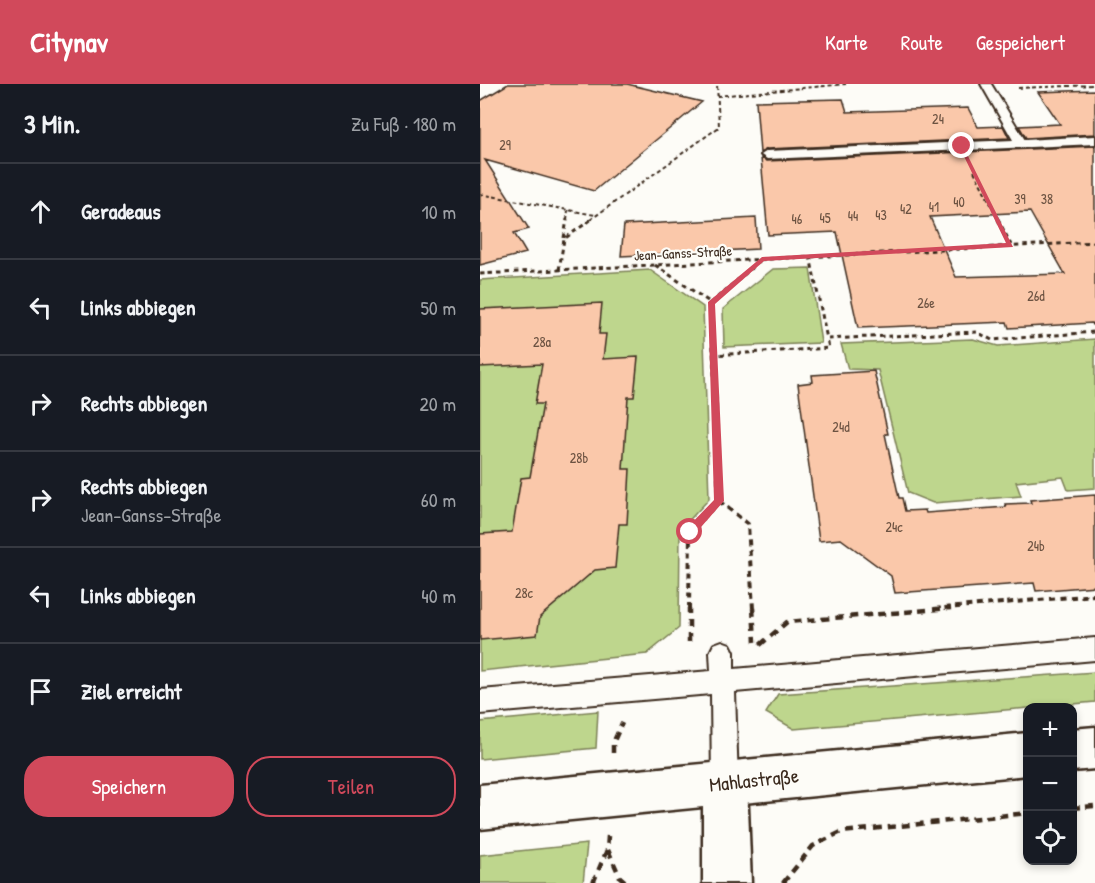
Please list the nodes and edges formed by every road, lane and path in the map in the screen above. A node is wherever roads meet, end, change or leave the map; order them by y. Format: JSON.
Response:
{"nodes":[{"id":1,"x":717,"y":84,"type":"edge"},
{"id":2,"x":846,"y":84,"type":"edge"},
{"id":3,"x":1095,"y":85,"type":"edge"},
{"id":4,"x":988,"y":87,"type":"edge"},
{"id":5,"x":717,"y":96,"type":"junction"},
{"id":6,"x":1095,"y":140,"type":"edge"},
{"id":7,"x":1021,"y":143,"type":"junction"},
{"id":8,"x":962,"y":146,"type":"junction"},
{"id":9,"x":767,"y":155,"type":"dead end"},
{"id":10,"x":480,"y":194,"type":"edge"},
{"id":11,"x":568,"y":210,"type":"junction"},
{"id":12,"x":596,"y":215,"type":"junction"},
{"id":13,"x":564,"y":239,"type":"junction"},
{"id":14,"x":1095,"y":242,"type":"edge"},
{"id":15,"x":1011,"y":245,"type":"junction"},
{"id":16,"x":810,"y":256,"type":"junction"},
{"id":17,"x":762,"y":259,"type":"junction"},
{"id":18,"x":654,"y":265,"type":"junction"},
{"id":19,"x":559,"y":270,"type":"junction"},
{"id":20,"x":480,"y":274,"type":"edge"},
{"id":21,"x":711,"y":303,"type":"junction"},
{"id":22,"x":1095,"y":332,"type":"edge"},
{"id":23,"x":827,"y":339,"type":"junction"},
{"id":24,"x":712,"y":355,"type":"junction"},
{"id":25,"x":719,"y":501,"type":"junction"},
{"id":26,"x":1095,"y":596,"type":"edge"},
{"id":27,"x":1095,"y":649,"type":"edge"},
{"id":28,"x":722,"y":652,"type":"joint"},
{"id":29,"x":723,"y":681,"type":"junction"},
{"id":30,"x":480,"y":702,"type":"edge"},
{"id":31,"x":1095,"y":748,"type":"edge"},
{"id":32,"x":1077,"y":750,"type":"edge"},
{"id":33,"x":1023,"y":754,"type":"edge"},
{"id":34,"x":725,"y":783,"type":"junction"},
{"id":35,"x":1095,"y":806,"type":"edge"},
{"id":36,"x":480,"y":807,"type":"edge"},
{"id":37,"x":1077,"y":808,"type":"edge"},
{"id":38,"x":1023,"y":814,"type":"edge"},
{"id":39,"x":607,"y":850,"type":"dead end"},
{"id":40,"x":627,"y":883,"type":"edge"},
{"id":41,"x":727,"y":883,"type":"edge"},
{"id":42,"x":783,"y":883,"type":"edge"}],
"edges":[{"from":1,"to":5,"type":"path"},
{"from":2,"to":5,"type":"path"},
{"from":3,"to":4,"type":"path"},
{"from":4,"to":7,"type":"lane"},
{"from":5,"to":12,"type":"path"},
{"from":6,"to":7,"type":"lane"},
{"from":7,"to":8,"type":"lane"},
{"from":8,"to":9,"type":"lane"},
{"from":8,"to":15,"type":"path"},
{"from":10,"to":11,"type":"path"},
{"from":11,"to":12,"type":"path"},
{"from":11,"to":13,"type":"path"},
{"from":12,"to":13,"type":"path"},
{"from":13,"to":19,"type":"path"},
{"from":14,"to":15,"type":"path","name":"Jean-Ganss-Straße"},
{"from":15,"to":16,"type":"path","name":"Jean-Ganss-Straße"},
{"from":16,"to":17,"type":"path","name":"Jean-Ganss-Straße"},
{"from":16,"to":23,"type":"path"},
{"from":17,"to":18,"type":"path","name":"Jean-Ganss-Straße"},
{"from":17,"to":21,"type":"path"},
{"from":18,"to":19,"type":"path","name":"Jean-Ganss-Straße"},
{"from":18,"to":21,"type":"path"},
{"from":19,"to":20,"type":"path","name":"Jean-Ganss-Straße"},
{"from":21,"to":24,"type":"path"},
{"from":22,"to":23,"type":"path"},
{"from":23,"to":24,"type":"path"},
{"from":24,"to":25,"type":"path"},
{"from":25,"to":26,"type":"path"},
{"from":25,"to":28,"type":"path"},
{"from":27,"to":29,"type":"lane"},
{"from":28,"to":29,"type":"lane"},
{"from":29,"to":30,"type":"lane"},
{"from":29,"to":34,"type":"lane"},
{"from":31,"to":32,"type":"street"},
{"from":33,"to":34,"type":"street","name":"Mahlastraße"},
{"from":34,"to":36,"type":"street","name":"Mahlastraße"},
{"from":34,"to":41,"type":"street"},
{"from":35,"to":37,"type":"path"},
{"from":38,"to":42,"type":"path"},
{"from":39,"to":40,"type":"path"}]}
